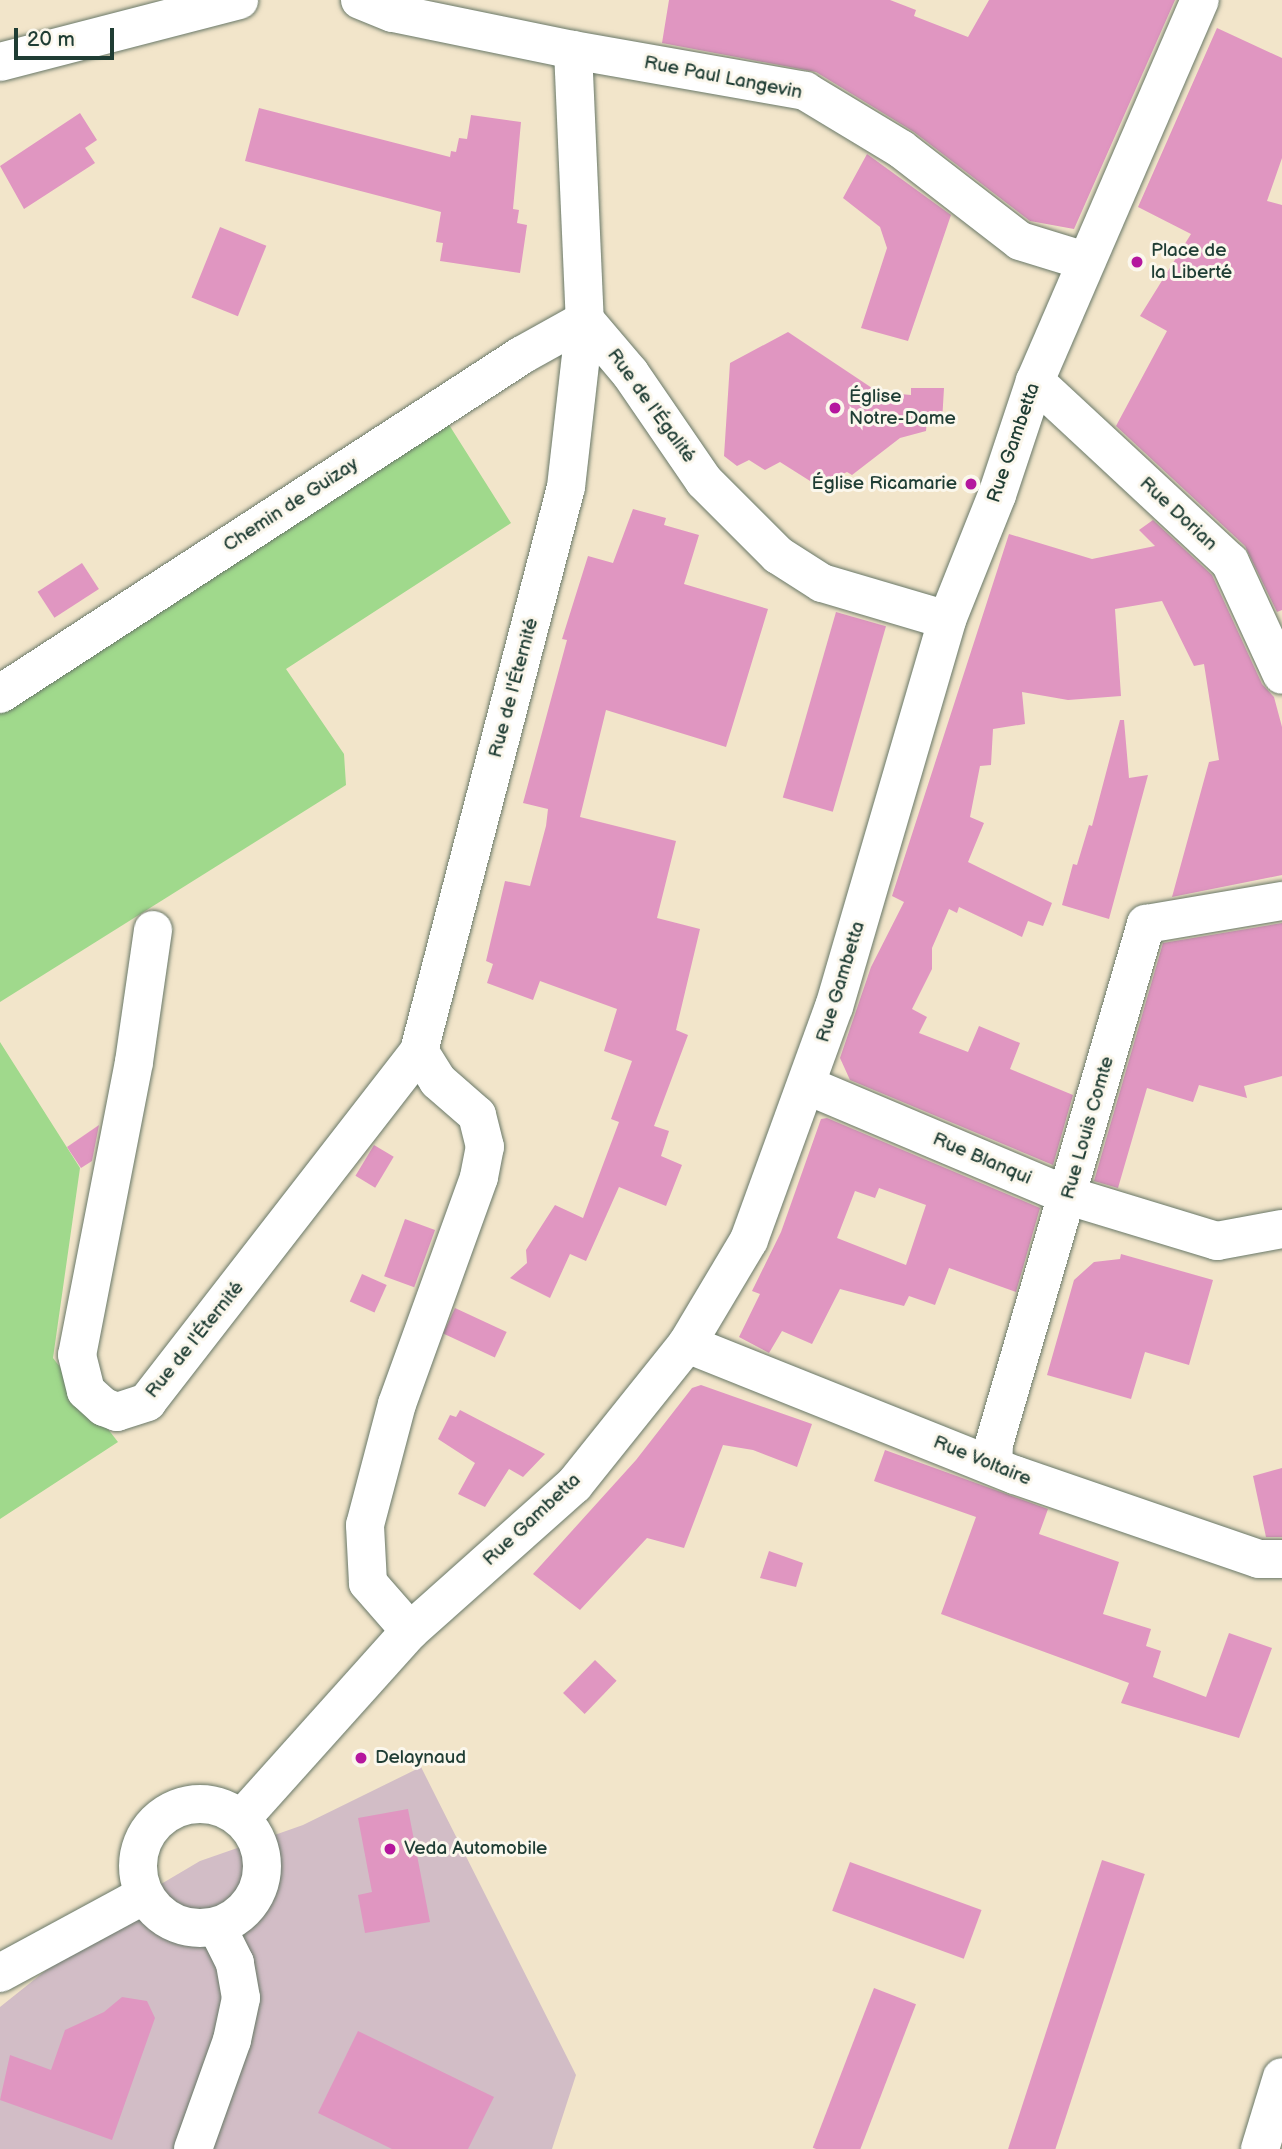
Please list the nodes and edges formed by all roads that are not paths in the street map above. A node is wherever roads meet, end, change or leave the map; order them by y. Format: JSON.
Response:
{"nodes":[{"id":1,"x":239,"y":0,"type":"edge"},
{"id":2,"x":360,"y":0,"type":"edge"},
{"id":3,"x":1200,"y":0,"type":"edge"},
{"id":4,"x":573,"y":50,"type":"junction"},
{"id":5,"x":0,"y":62,"type":"edge"},
{"id":6,"x":1085,"y":261,"type":"junction"},
{"id":7,"x":584,"y":320,"type":"junction"},
{"id":8,"x":1035,"y":381,"type":"junction"},
{"id":9,"x":947,"y":620,"type":"junction"},
{"id":10,"x":1281,"y":668,"type":"edge"},
{"id":11,"x":0,"y":694,"type":"edge"},
{"id":12,"x":1282,"y":901,"type":"edge"},
{"id":13,"x":153,"y":930,"type":"dead end"},
{"id":14,"x":419,"y":1052,"type":"junction"},
{"id":15,"x":808,"y":1086,"type":"junction"},
{"id":16,"x":1069,"y":1196,"type":"junction"},
{"id":17,"x":1282,"y":1229,"type":"edge"},
{"id":18,"x":687,"y":1345,"type":"junction"},
{"id":19,"x":993,"y":1464,"type":"junction"},
{"id":20,"x":1282,"y":1559,"type":"edge"},
{"id":21,"x":410,"y":1631,"type":"junction"},
{"id":22,"x":242,"y":1818,"type":"junction"},
{"id":23,"x":144,"y":1895,"type":"junction"},
{"id":24,"x":217,"y":1927,"type":"junction"},
{"id":25,"x":0,"y":1973,"type":"edge"},
{"id":26,"x":1282,"y":2077,"type":"edge"},
{"id":27,"x":193,"y":2149,"type":"edge"},
{"id":28,"x":1260,"y":2149,"type":"edge"}],
"edges":[{"from":1,"to":5,"type":"street"},
{"from":2,"to":4,"type":"street","name":"Rue Paul Langevin"},
{"from":3,"to":6,"type":"street","name":"Rue Gambetta"},
{"from":4,"to":6,"type":"street","name":"Rue Paul Langevin"},
{"from":4,"to":7,"type":"street"},
{"from":6,"to":8,"type":"street","name":"Rue Gambetta"},
{"from":7,"to":9,"type":"street","name":"Rue de l'Égalité"},
{"from":7,"to":11,"type":"street","name":"Chemin de Guizay"},
{"from":7,"to":14,"type":"street","name":"Rue de l'Éternité"},
{"from":8,"to":9,"type":"street","name":"Rue Gambetta"},
{"from":8,"to":10,"type":"street","name":"Rue Dorian"},
{"from":9,"to":15,"type":"street","name":"Rue Gambetta"},
{"from":12,"to":16,"type":"street","name":"Rue Louis Comte"},
{"from":13,"to":14,"type":"street","name":"Rue de l'Éternité"},
{"from":14,"to":21,"type":"street"},
{"from":15,"to":16,"type":"street","name":"Rue Blanqui"},
{"from":15,"to":18,"type":"street","name":"Rue Gambetta"},
{"from":16,"to":17,"type":"street","name":"Rue Blanqui"},
{"from":16,"to":19,"type":"street","name":"Rue Louis Comte"},
{"from":18,"to":19,"type":"street","name":"Rue Voltaire"},
{"from":18,"to":21,"type":"street","name":"Rue Gambetta"},
{"from":19,"to":20,"type":"street","name":"Rue Voltaire"},
{"from":21,"to":22,"type":"street","name":"Rue Gambetta"},
{"from":22,"to":23,"type":"street"},
{"from":22,"to":24,"type":"street"},
{"from":23,"to":24,"type":"street"},
{"from":23,"to":25,"type":"street"},
{"from":24,"to":27,"type":"street"},
{"from":26,"to":28,"type":"street"}]}
